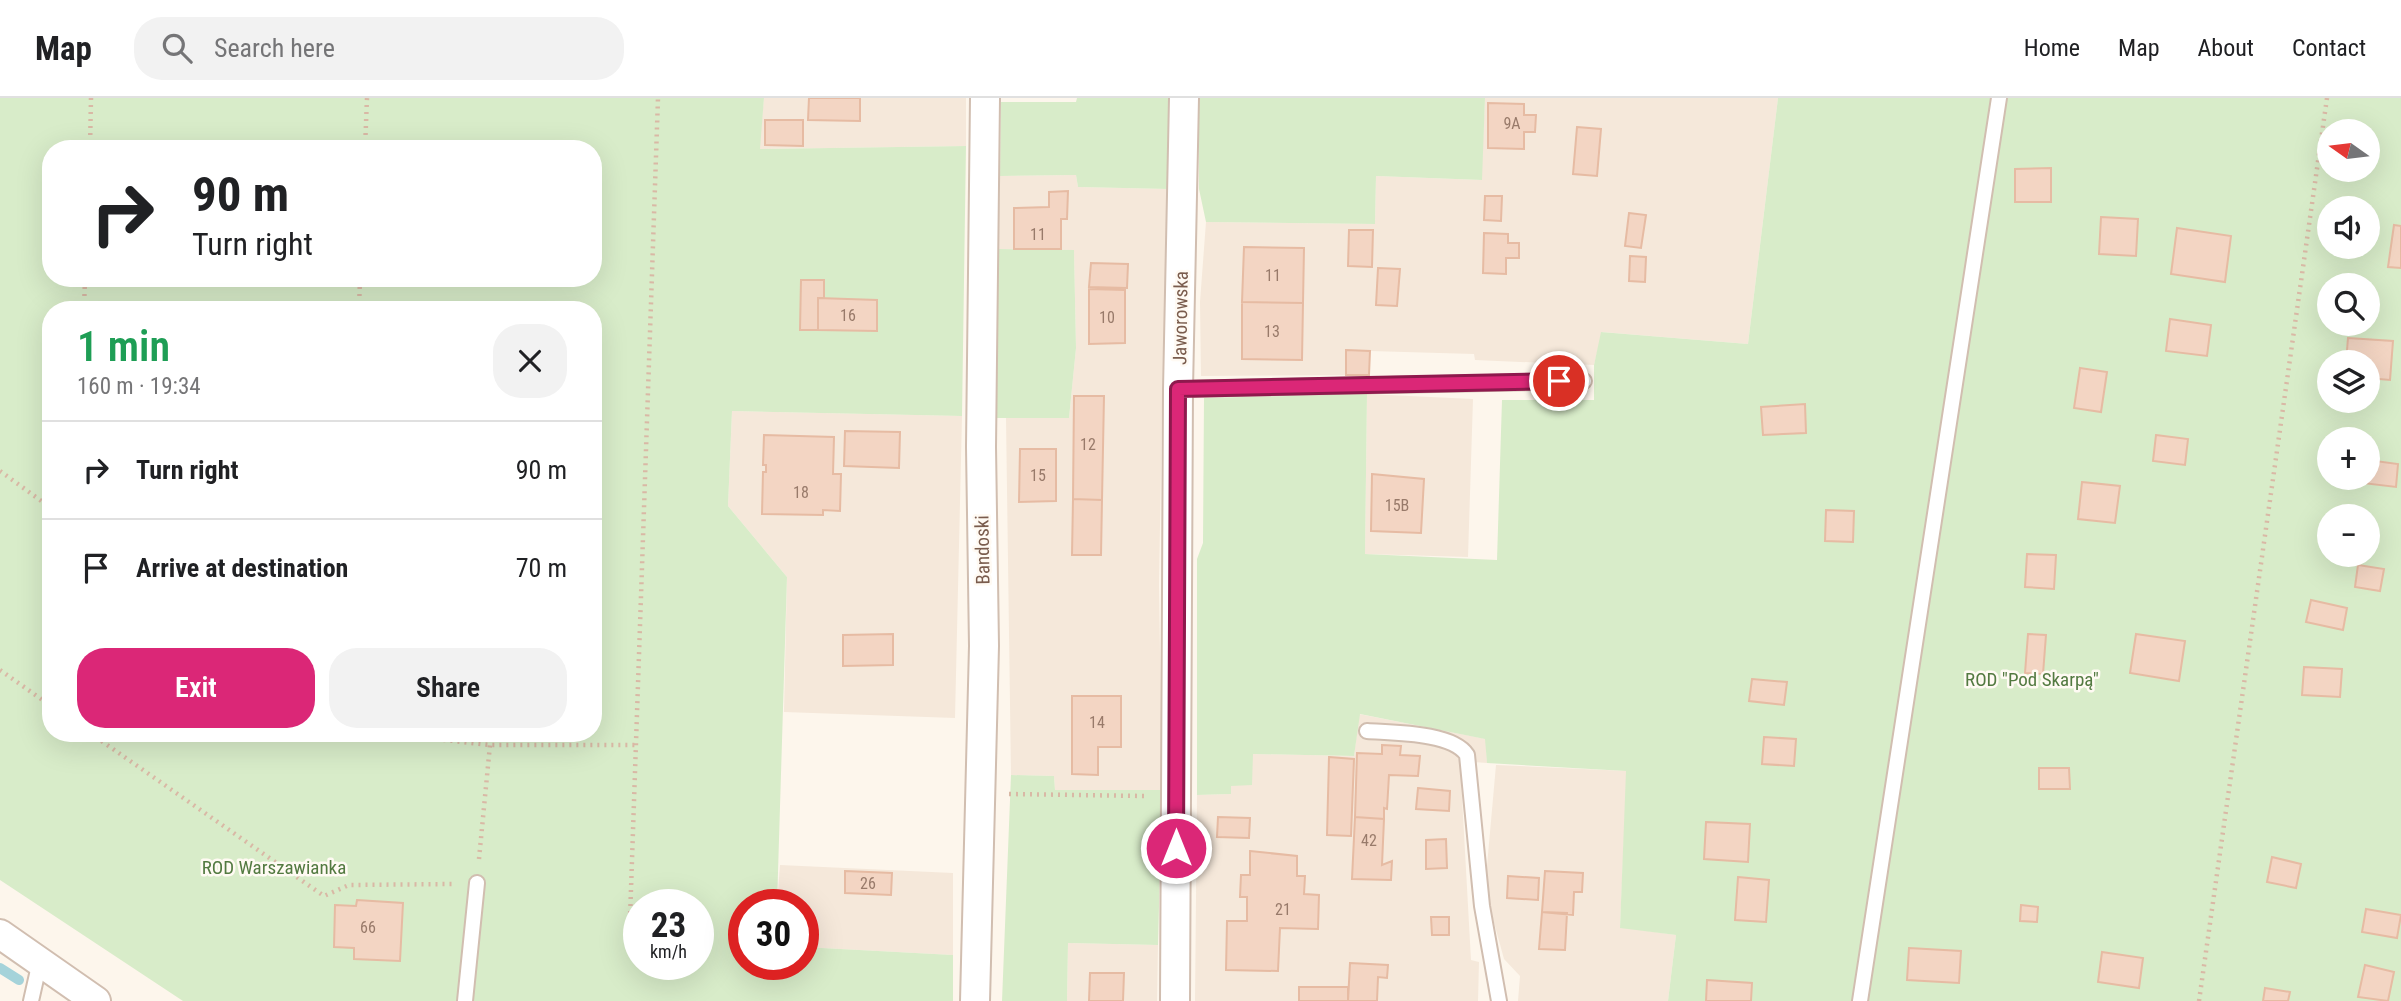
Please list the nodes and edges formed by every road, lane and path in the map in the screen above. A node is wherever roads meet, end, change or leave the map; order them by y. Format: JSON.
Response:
{"nodes":[{"id":1,"x":91,"y":98,"type":"edge"},
{"id":2,"x":367,"y":98,"type":"edge"},
{"id":3,"x":658,"y":98,"type":"edge"},
{"id":4,"x":985,"y":98,"type":"edge"},
{"id":5,"x":1184,"y":98,"type":"edge"},
{"id":6,"x":1999,"y":98,"type":"edge"},
{"id":7,"x":2327,"y":98,"type":"edge"},
{"id":8,"x":90,"y":140,"type":"edge"},
{"id":9,"x":365,"y":140,"type":"edge"},
{"id":10,"x":1584,"y":381,"type":"dead end"},
{"id":11,"x":1178,"y":389,"type":"junction"},
{"id":12,"x":0,"y":471,"type":"edge"},
{"id":13,"x":42,"y":501,"type":"edge"},
{"id":14,"x":0,"y":670,"type":"edge"},
{"id":15,"x":42,"y":700,"type":"edge"},
{"id":16,"x":1367,"y":731,"type":"dead end"},
{"id":17,"x":103,"y":742,"type":"edge"},
{"id":18,"x":463,"y":742,"type":"edge"},
{"id":19,"x":490,"y":745,"type":"junction"},
{"id":20,"x":636,"y":745,"type":"junction"},
{"id":21,"x":981,"y":794,"type":"junction"},
{"id":22,"x":1176,"y":796,"type":"junction"},
{"id":23,"x":477,"y":883,"type":"junction"},
{"id":24,"x":631,"y":889,"type":"edge"},
{"id":25,"x":0,"y":934,"type":"edge"},
{"id":26,"x":40,"y":961,"type":"junction"},
{"id":27,"x":30,"y":1001,"type":"edge"},
{"id":28,"x":96,"y":1001,"type":"edge"},
{"id":29,"x":465,"y":1001,"type":"edge"},
{"id":30,"x":975,"y":1001,"type":"edge"},
{"id":31,"x":1175,"y":1001,"type":"edge"},
{"id":32,"x":1499,"y":1001,"type":"edge"},
{"id":33,"x":1860,"y":1001,"type":"edge"},
{"id":34,"x":2199,"y":1001,"type":"edge"}],
"edges":[{"from":1,"to":8,"type":"path"},
{"from":2,"to":9,"type":"path"},
{"from":3,"to":20,"type":"path"},
{"from":4,"to":21,"type":"street","name":"Bandoski"},
{"from":5,"to":11,"type":"street","name":"Jaworowska"},
{"from":6,"to":33,"type":"lane"},
{"from":7,"to":34,"type":"path"},
{"from":10,"to":11,"type":"lane"},
{"from":11,"to":22,"type":"street","name":"Jaworowska"},
{"from":12,"to":13,"type":"path"},
{"from":14,"to":15,"type":"path"},
{"from":16,"to":32,"type":"lane"},
{"from":17,"to":23,"type":"path"},
{"from":18,"to":19,"type":"path"},
{"from":19,"to":20,"type":"path"},
{"from":19,"to":23,"type":"path"},
{"from":20,"to":24,"type":"path"},
{"from":21,"to":22,"type":"path"},
{"from":21,"to":30,"type":"street","name":"Bandoski"},
{"from":22,"to":31,"type":"street","name":"Jaworowska"},
{"from":23,"to":29,"type":"lane"},
{"from":25,"to":26,"type":"street"},
{"from":26,"to":27,"type":"lane"},
{"from":26,"to":28,"type":"street"}]}
